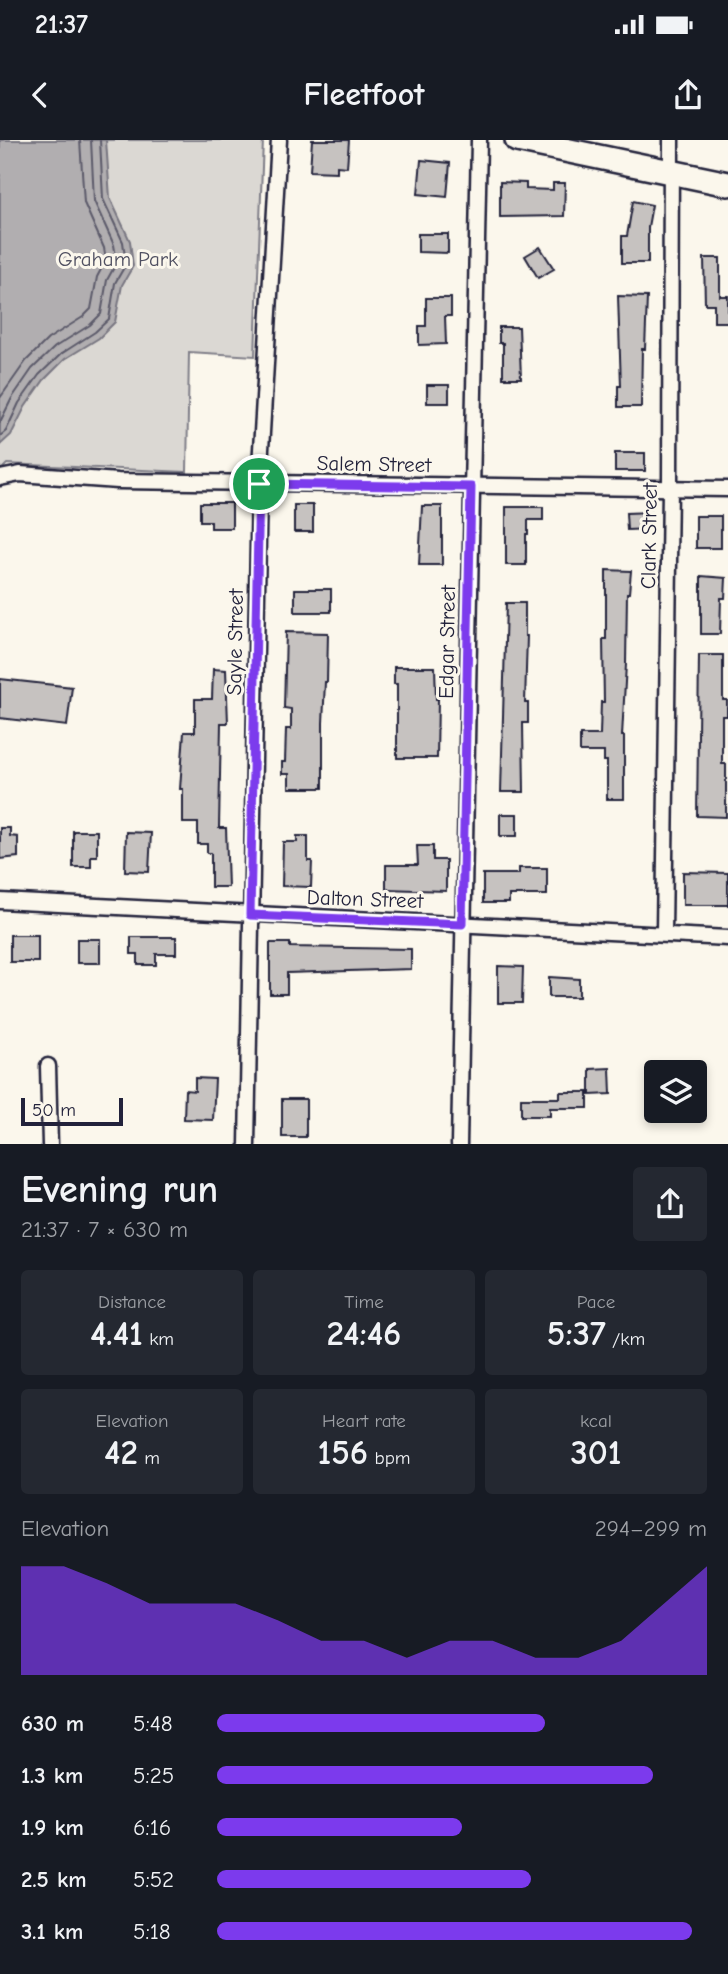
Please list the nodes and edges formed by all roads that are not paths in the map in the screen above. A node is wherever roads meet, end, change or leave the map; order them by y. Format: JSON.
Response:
{"nodes":[{"id":1,"x":279,"y":140,"type":"edge"},
{"id":2,"x":480,"y":140,"type":"edge"},
{"id":3,"x":517,"y":140,"type":"edge"},
{"id":4,"x":671,"y":140,"type":"edge"},
{"id":5,"x":671,"y":172,"type":"junction"},
{"id":6,"x":728,"y":184,"type":"edge"},
{"id":7,"x":0,"y":478,"type":"edge"},
{"id":8,"x":259,"y":484,"type":"junction"},
{"id":9,"x":471,"y":487,"type":"junction"},
{"id":10,"x":670,"y":488,"type":"junction"},
{"id":11,"x":728,"y":489,"type":"edge"},
{"id":12,"x":0,"y":901,"type":"edge"},
{"id":13,"x":250,"y":915,"type":"junction"},
{"id":14,"x":462,"y":924,"type":"junction"},
{"id":15,"x":664,"y":933,"type":"junction"},
{"id":16,"x":728,"y":938,"type":"edge"},
{"id":17,"x":48,"y":1066,"type":"dead end"},
{"id":18,"x":50,"y":1144,"type":"edge"},
{"id":19,"x":247,"y":1144,"type":"edge"},
{"id":20,"x":458,"y":1144,"type":"edge"}],
"edges":[{"from":1,"to":8,"type":"street","name":"Sayle Street"},
{"from":2,"to":9,"type":"street","name":"Edgar Street"},
{"from":3,"to":5,"type":"main road"},
{"from":4,"to":5,"type":"street","name":"Clark Street"},
{"from":5,"to":6,"type":"main road"},
{"from":5,"to":10,"type":"street","name":"Clark Street"},
{"from":7,"to":8,"type":"street","name":"Salem Street"},
{"from":8,"to":9,"type":"street","name":"Salem Street"},
{"from":8,"to":13,"type":"street","name":"Sayle Street"},
{"from":9,"to":10,"type":"street","name":"Salem Street"},
{"from":9,"to":14,"type":"street","name":"Edgar Street"},
{"from":10,"to":11,"type":"street","name":"Salem Street"},
{"from":10,"to":15,"type":"street","name":"Clark Street"},
{"from":12,"to":13,"type":"street","name":"Dalton Street"},
{"from":13,"to":14,"type":"street","name":"Dalton Street"},
{"from":13,"to":19,"type":"street","name":"Sayle Street"},
{"from":14,"to":15,"type":"street","name":"Dalton Street"},
{"from":14,"to":20,"type":"street","name":"Edgar Street"},
{"from":15,"to":16,"type":"street","name":"Dalton Street"},
{"from":17,"to":18,"type":"street"}]}
